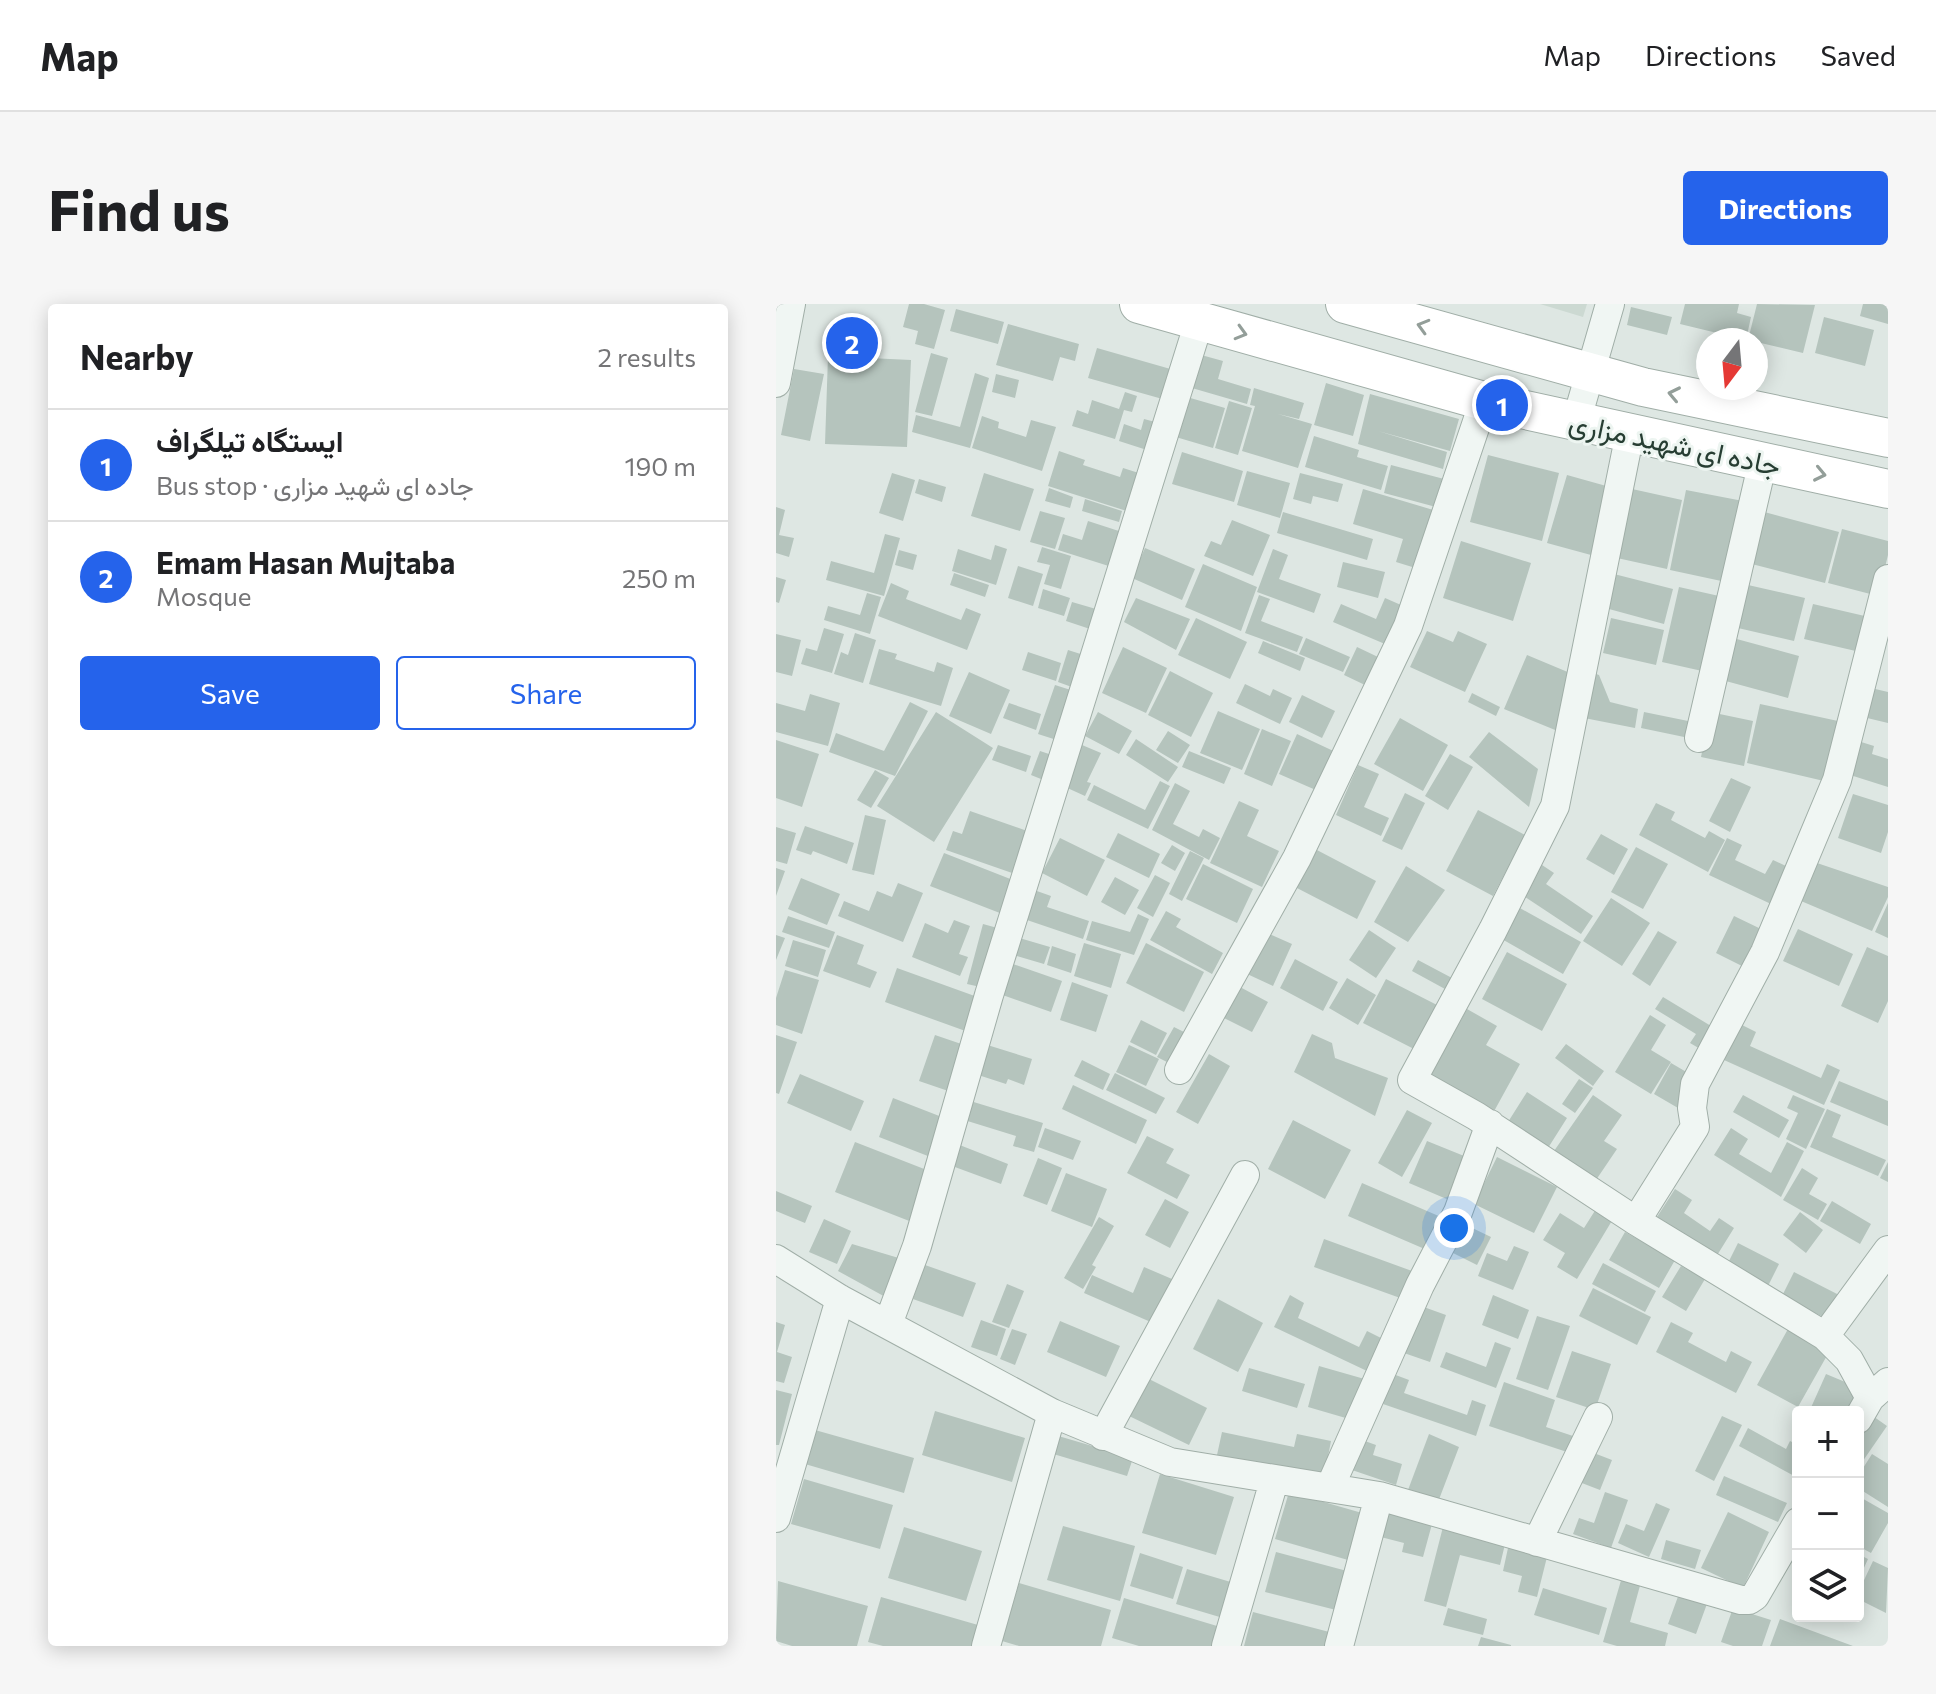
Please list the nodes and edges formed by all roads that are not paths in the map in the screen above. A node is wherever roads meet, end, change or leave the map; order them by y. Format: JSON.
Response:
{"nodes":[{"id":1,"x":791,"y":304,"type":"edge"},
{"id":2,"x":1139,"y":304,"type":"edge"},
{"id":3,"x":1345,"y":304,"type":"edge"},
{"id":4,"x":1610,"y":304,"type":"edge"},
{"id":5,"x":1199,"y":322,"type":"junction"},
{"id":6,"x":1590,"y":373,"type":"junction"},
{"id":7,"x":776,"y":383,"type":"edge"},
{"id":8,"x":1484,"y":401,"type":"junction"},
{"id":9,"x":1576,"y":422,"type":"junction"},
{"id":10,"x":1630,"y":433,"type":"junction"},
{"id":11,"x":1888,"y":438,"type":"edge"},
{"id":12,"x":1763,"y":461,"type":"junction"},
{"id":13,"x":1888,"y":489,"type":"edge"},
{"id":14,"x":1888,"y":579,"type":"edge"},
{"id":15,"x":1699,"y":738,"type":"dead end"},
{"id":16,"x":1179,"y":1070,"type":"dead end"},
{"id":17,"x":1490,"y":1124,"type":"junction"},
{"id":18,"x":1245,"y":1175,"type":"dead end"},
{"id":19,"x":1636,"y":1221,"type":"junction"},
{"id":20,"x":1888,"y":1250,"type":"edge"},
{"id":21,"x":776,"y":1259,"type":"edge"},
{"id":22,"x":840,"y":1299,"type":"junction"},
{"id":23,"x":888,"y":1324,"type":"junction"},
{"id":24,"x":1825,"y":1336,"type":"junction"},
{"id":25,"x":1872,"y":1400,"type":"edge"},
{"id":26,"x":1052,"y":1413,"type":"junction"},
{"id":27,"x":1598,"y":1417,"type":"dead end"},
{"id":28,"x":1103,"y":1436,"type":"junction"},
{"id":29,"x":1274,"y":1481,"type":"junction"},
{"id":30,"x":1330,"y":1487,"type":"junction"},
{"id":31,"x":1379,"y":1496,"type":"junction"},
{"id":32,"x":776,"y":1518,"type":"edge"},
{"id":33,"x":1792,"y":1532,"type":"edge"},
{"id":34,"x":1537,"y":1542,"type":"junction"},
{"id":35,"x":986,"y":1646,"type":"edge"},
{"id":36,"x":1226,"y":1646,"type":"edge"},
{"id":37,"x":1339,"y":1646,"type":"edge"}],
"edges":[{"from":1,"to":7,"type":"street"},
{"from":2,"to":5,"type":"main road","name":"جاده ای شهید مزاری"},
{"from":6,"to":3,"type":"main road","name":"جاده ای شهید مزاری","one_way":true},
{"from":4,"to":6,"type":"street"},
{"from":5,"to":8,"type":"main road","name":"جاده ای شهید مزاری","one_way":true},
{"from":5,"to":23,"type":"street"},
{"from":6,"to":9,"type":"street"},
{"from":11,"to":6,"type":"main road","name":"جاده ای شهید مزاری","one_way":true},
{"from":8,"to":9,"type":"main road","name":"جاده ای شهید مزاری"},
{"from":8,"to":16,"type":"street"},
{"from":9,"to":10,"type":"main road","name":"جاده ای شهید مزاری"},
{"from":10,"to":12,"type":"main road","name":"جاده ای شهید مزاری"},
{"from":10,"to":17,"type":"street"},
{"from":12,"to":13,"type":"main road","name":"جاده ای شهید مزاری","one_way":true},
{"from":12,"to":15,"type":"street"},
{"from":14,"to":19,"type":"street"},
{"from":17,"to":19,"type":"street"},
{"from":17,"to":30,"type":"street"},
{"from":18,"to":28,"type":"street"},
{"from":19,"to":24,"type":"street"},
{"from":20,"to":24,"type":"street"},
{"from":21,"to":22,"type":"street"},
{"from":22,"to":23,"type":"street"},
{"from":22,"to":32,"type":"street"},
{"from":23,"to":26,"type":"street"},
{"from":24,"to":25,"type":"street"},
{"from":26,"to":28,"type":"street"},
{"from":26,"to":35,"type":"street"},
{"from":27,"to":34,"type":"street"},
{"from":28,"to":29,"type":"street"},
{"from":29,"to":30,"type":"street"},
{"from":29,"to":36,"type":"street"},
{"from":30,"to":31,"type":"street"},
{"from":31,"to":34,"type":"street"},
{"from":31,"to":37,"type":"street"},
{"from":33,"to":34,"type":"street"}]}
